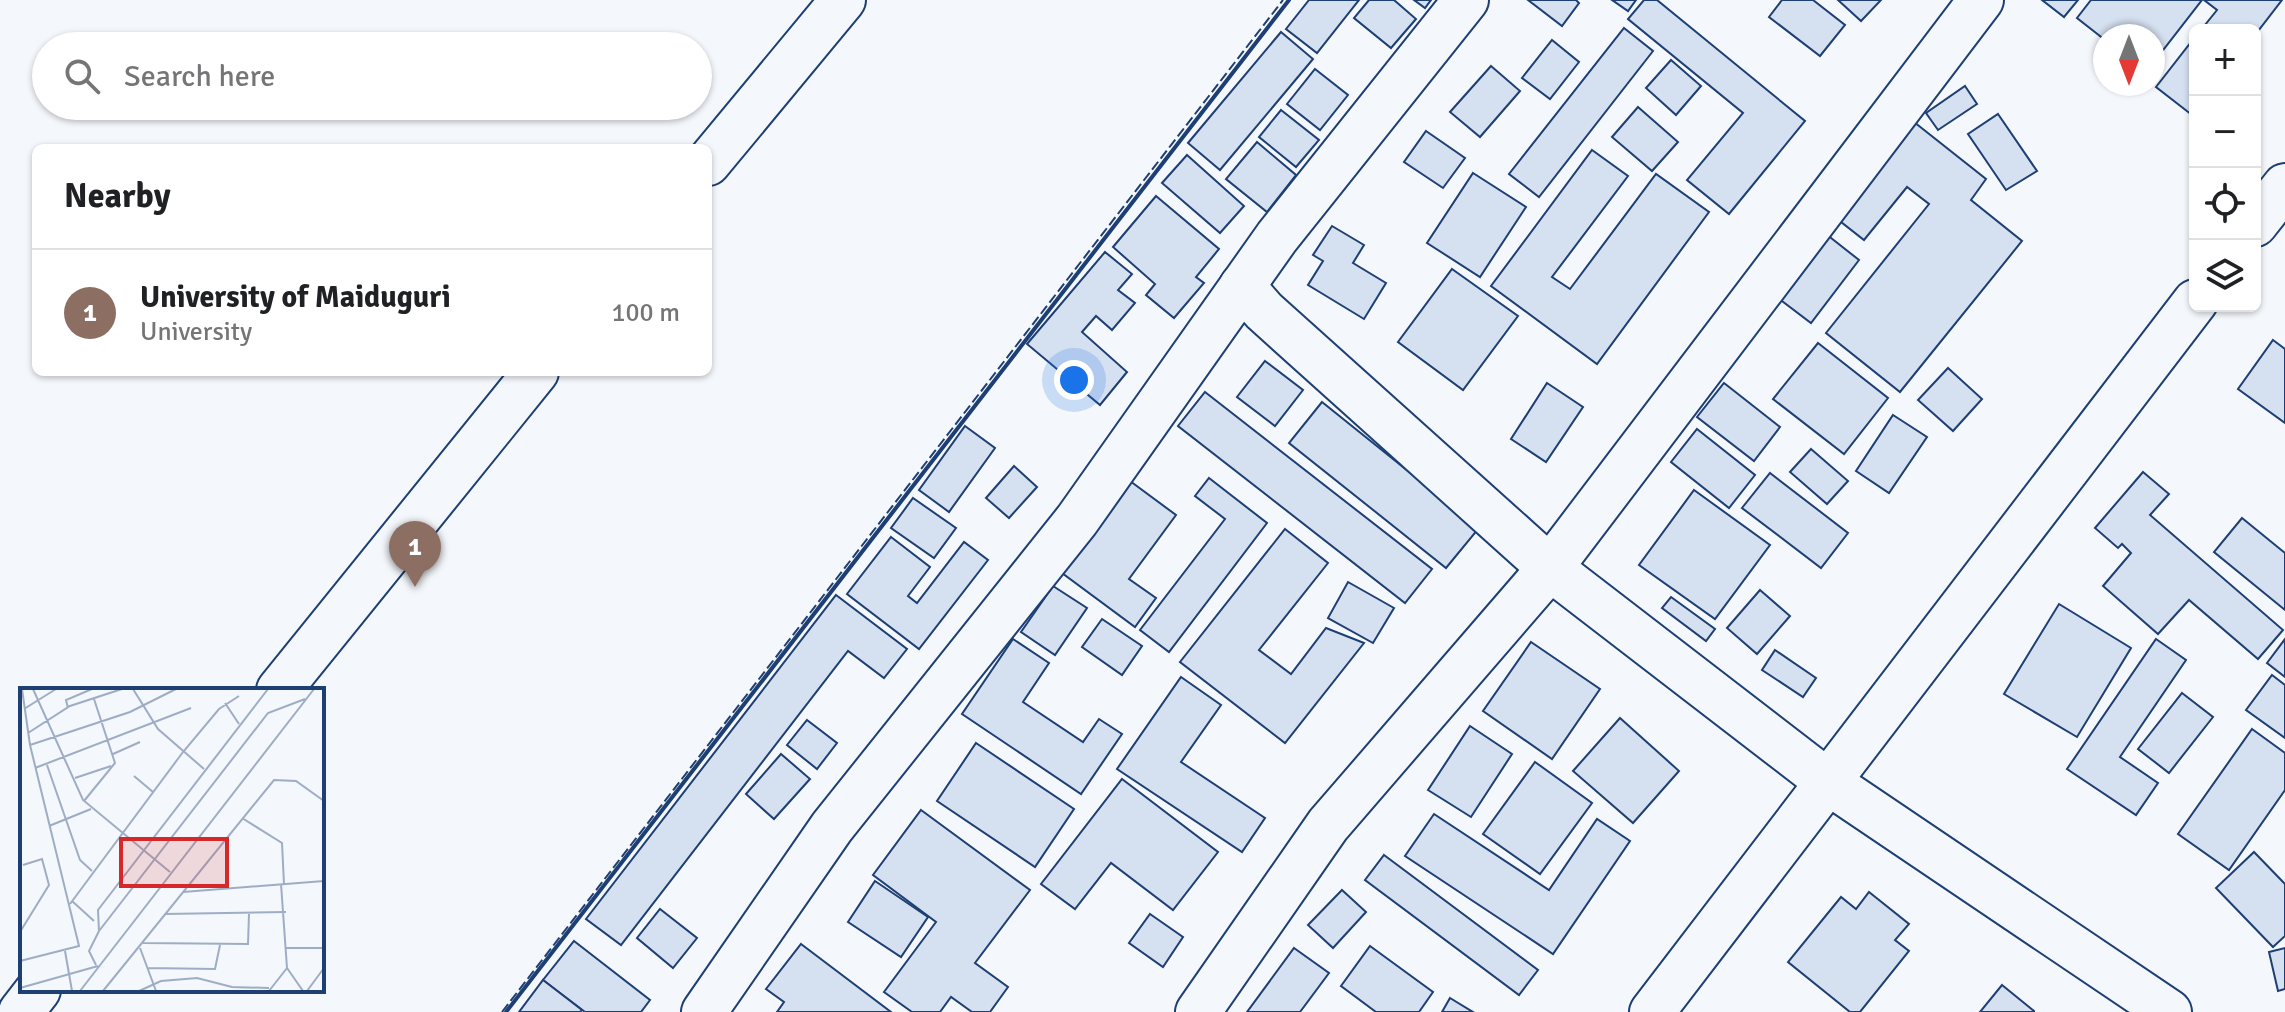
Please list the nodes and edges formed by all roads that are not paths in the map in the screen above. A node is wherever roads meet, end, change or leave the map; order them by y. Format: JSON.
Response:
{"nodes":[{"id":1,"x":843,"y":0,"type":"edge"},
{"id":2,"x":1466,"y":0,"type":"edge"},
{"id":3,"x":1981,"y":0,"type":"edge"},
{"id":4,"x":712,"y":158,"type":"edge"},
{"id":5,"x":2285,"y":186,"type":"edge"},
{"id":6,"x":2261,"y":216,"type":"edge"},
{"id":7,"x":1242,"y":286,"type":"junction"},
{"id":8,"x":2189,"y":310,"type":"edge"},
{"id":9,"x":533,"y":376,"type":"edge"},
{"id":10,"x":1550,"y":568,"type":"junction"},
{"id":11,"x":281,"y":688,"type":"edge"},
{"id":12,"x":1828,"y":782,"type":"junction"},
{"id":13,"x":36,"y":992,"type":"edge"},
{"id":14,"x":21,"y":1012,"type":"edge"},
{"id":15,"x":704,"y":1012,"type":"edge"},
{"id":16,"x":1198,"y":1012,"type":"edge"},
{"id":17,"x":1652,"y":1012,"type":"edge"},
{"id":18,"x":2169,"y":1012,"type":"edge"}],
"edges":[{"from":1,"to":4,"type":"street"},
{"from":2,"to":7,"type":"street"},
{"from":3,"to":10,"type":"street"},
{"from":5,"to":6,"type":"street"},
{"from":7,"to":10,"type":"street"},
{"from":7,"to":15,"type":"street"},
{"from":8,"to":12,"type":"street"},
{"from":9,"to":11,"type":"street"},
{"from":10,"to":12,"type":"street"},
{"from":10,"to":16,"type":"street"},
{"from":12,"to":17,"type":"street"},
{"from":12,"to":18,"type":"street"},
{"from":13,"to":14,"type":"street"}]}
